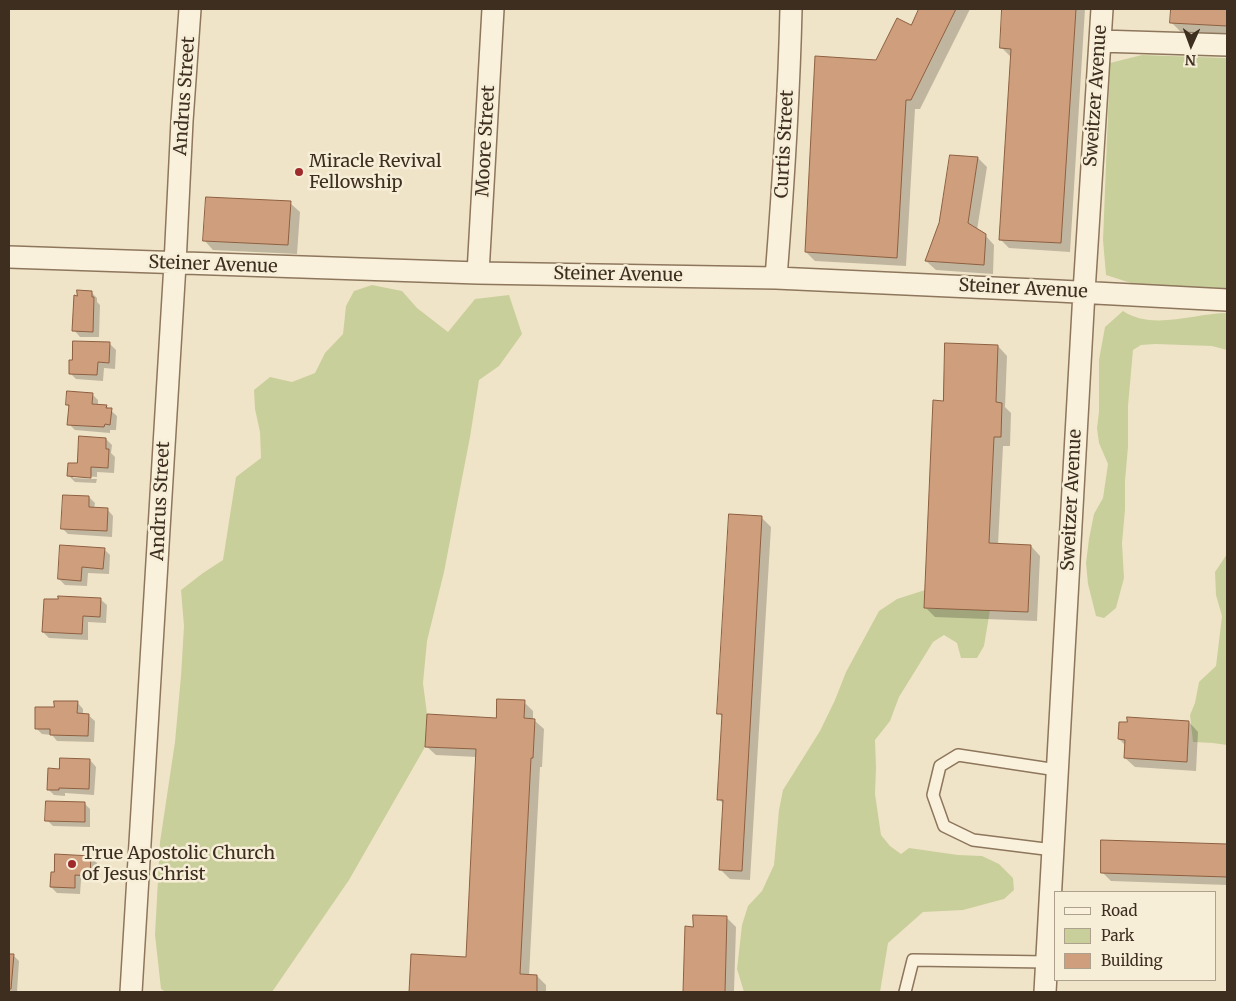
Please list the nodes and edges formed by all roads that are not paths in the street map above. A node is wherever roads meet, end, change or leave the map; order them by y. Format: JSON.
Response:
{"nodes":[{"id":1,"x":190,"y":9,"type":"edge"},
{"id":2,"x":493,"y":9,"type":"edge"},
{"id":3,"x":791,"y":9,"type":"edge"},
{"id":4,"x":1102,"y":9,"type":"edge"},
{"id":5,"x":1100,"y":41,"type":"junction"},
{"id":6,"x":1227,"y":45,"type":"edge"},
{"id":7,"x":9,"y":257,"type":"edge"},
{"id":8,"x":175,"y":264,"type":"junction"},
{"id":9,"x":478,"y":273,"type":"junction"},
{"id":10,"x":776,"y":278,"type":"junction"},
{"id":11,"x":1084,"y":292,"type":"junction"},
{"id":12,"x":1227,"y":300,"type":"edge"},
{"id":13,"x":1058,"y":770,"type":"junction"},
{"id":14,"x":1053,"y":850,"type":"junction"},
{"id":15,"x":1046,"y":962,"type":"junction"},
{"id":16,"x":131,"y":992,"type":"edge"},
{"id":17,"x":905,"y":992,"type":"edge"},
{"id":18,"x":1045,"y":992,"type":"edge"}],
"edges":[{"from":1,"to":8,"type":"street","name":"Andrus Street"},
{"from":2,"to":9,"type":"street","name":"Moore Street"},
{"from":3,"to":10,"type":"street","name":"Curtis Street"},
{"from":4,"to":5,"type":"street","name":"Sweitzer Avenue"},
{"from":5,"to":6,"type":"street"},
{"from":5,"to":11,"type":"street","name":"Sweitzer Avenue"},
{"from":7,"to":8,"type":"street","name":"Steiner Avenue"},
{"from":8,"to":9,"type":"street","name":"Steiner Avenue"},
{"from":8,"to":16,"type":"street","name":"Andrus Street"},
{"from":9,"to":10,"type":"street","name":"Steiner Avenue"},
{"from":10,"to":11,"type":"street","name":"Steiner Avenue"},
{"from":11,"to":12,"type":"street","name":"Steiner Avenue"},
{"from":11,"to":13,"type":"street","name":"Sweitzer Avenue"},
{"from":13,"to":14,"type":"street","name":"Sweitzer Avenue"},
{"from":13,"to":14,"type":"lane"},
{"from":14,"to":15,"type":"street","name":"Sweitzer Avenue"},
{"from":15,"to":17,"type":"lane"},
{"from":15,"to":18,"type":"street","name":"Sweitzer Avenue"}]}
